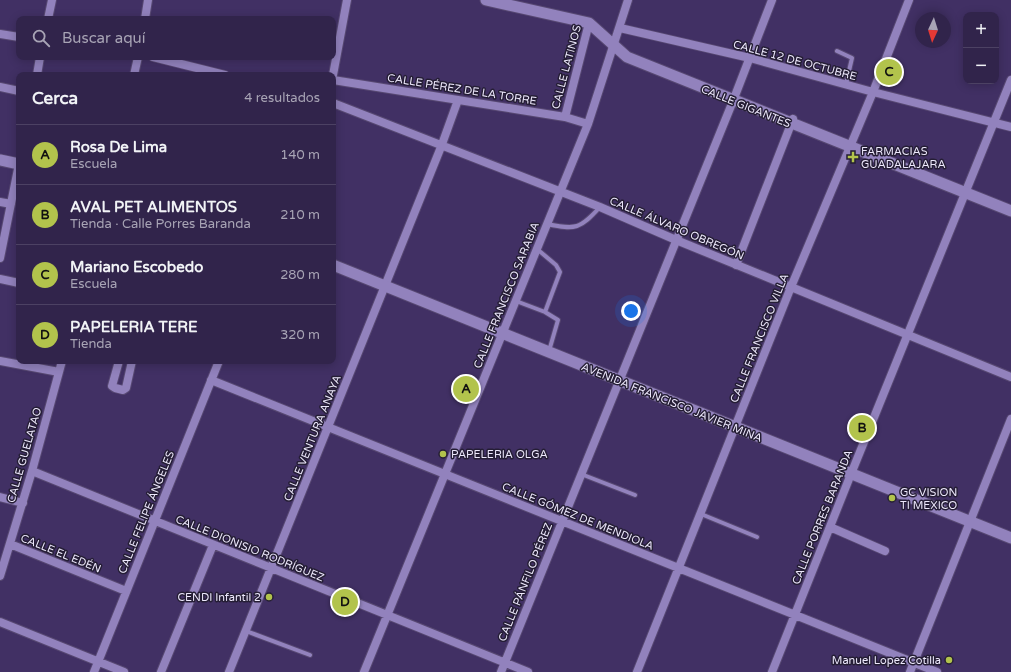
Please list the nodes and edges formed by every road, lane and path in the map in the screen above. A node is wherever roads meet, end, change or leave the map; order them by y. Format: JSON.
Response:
{"nodes":[{"id":1,"x":52,"y":0,"type":"edge"},
{"id":2,"x":148,"y":0,"type":"edge"},
{"id":3,"x":347,"y":0,"type":"edge"},
{"id":4,"x":486,"y":0,"type":"edge"},
{"id":5,"x":628,"y":0,"type":"edge"},
{"id":6,"x":772,"y":0,"type":"edge"},
{"id":7,"x":910,"y":0,"type":"edge"},
{"id":8,"x":49,"y":16,"type":"edge"},
{"id":9,"x":145,"y":16,"type":"edge"},
{"id":10,"x":590,"y":22,"type":"junction"},
{"id":11,"x":620,"y":28,"type":"junction"},
{"id":12,"x":0,"y":34,"type":"edge"},
{"id":13,"x":16,"y":37,"type":"edge"},
{"id":14,"x":614,"y":46,"type":"junction"},
{"id":15,"x":837,"y":51,"type":"dead end"},
{"id":16,"x":750,"y":58,"type":"junction"},
{"id":17,"x":336,"y":59,"type":"edge"},
{"id":18,"x":40,"y":60,"type":"edge"},
{"id":19,"x":137,"y":60,"type":"edge"},
{"id":20,"x":165,"y":60,"type":"edge"},
{"id":21,"x":336,"y":60,"type":"edge"},
{"id":22,"x":38,"y":72,"type":"edge"},
{"id":23,"x":135,"y":72,"type":"edge"},
{"id":24,"x":213,"y":72,"type":"edge"},
{"id":25,"x":334,"y":72,"type":"edge"},
{"id":26,"x":336,"y":80,"type":"edge"},
{"id":27,"x":1011,"y":80,"type":"edge"},
{"id":28,"x":846,"y":85,"type":"junction"},
{"id":29,"x":0,"y":87,"type":"edge"},
{"id":30,"x":16,"y":90,"type":"edge"},
{"id":31,"x":873,"y":92,"type":"junction"},
{"id":32,"x":458,"y":100,"type":"junction"},
{"id":33,"x":733,"y":101,"type":"junction"},
{"id":34,"x":336,"y":104,"type":"edge"},
{"id":35,"x":565,"y":117,"type":"junction"},
{"id":36,"x":792,"y":121,"type":"junction"},
{"id":37,"x":994,"y":123,"type":"junction"},
{"id":38,"x":588,"y":124,"type":"junction"},
{"id":39,"x":1011,"y":127,"type":"edge"},
{"id":40,"x":441,"y":146,"type":"junction"},
{"id":41,"x":850,"y":147,"type":"junction"},
{"id":42,"x":0,"y":160,"type":"edge"},
{"id":43,"x":16,"y":163,"type":"edge"},
{"id":44,"x":16,"y":179,"type":"edge"},
{"id":45,"x":560,"y":193,"type":"junction"},
{"id":46,"x":966,"y":193,"type":"junction"},
{"id":47,"x":0,"y":202,"type":"edge"},
{"id":48,"x":11,"y":204,"type":"junction"},
{"id":49,"x":600,"y":207,"type":"junction"},
{"id":50,"x":1011,"y":211,"type":"edge"},
{"id":51,"x":547,"y":224,"type":"junction"},
{"id":52,"x":3,"y":231,"type":"edge"},
{"id":53,"x":676,"y":240,"type":"junction"},
{"id":54,"x":536,"y":248,"type":"junction"},
{"id":55,"x":0,"y":258,"type":"edge"},
{"id":56,"x":736,"y":265,"type":"junction"},
{"id":57,"x":336,"y":266,"type":"edge"},
{"id":58,"x":0,"y":279,"type":"edge"},
{"id":59,"x":16,"y":282,"type":"edge"},
{"id":60,"x":385,"y":286,"type":"junction"},
{"id":61,"x":791,"y":287,"type":"junction"},
{"id":62,"x":516,"y":301,"type":"junction"},
{"id":63,"x":545,"y":312,"type":"junction"},
{"id":64,"x":502,"y":334,"type":"junction"},
{"id":65,"x":907,"y":335,"type":"junction"},
{"id":66,"x":548,"y":352,"type":"junction"},
{"id":67,"x":0,"y":361,"type":"edge"},
{"id":68,"x":16,"y":364,"type":"edge"},
{"id":69,"x":16,"y":364,"type":"edge"},
{"id":70,"x":61,"y":364,"type":"edge"},
{"id":71,"x":118,"y":364,"type":"edge"},
{"id":72,"x":131,"y":364,"type":"edge"},
{"id":73,"x":218,"y":364,"type":"edge"},
{"id":74,"x":59,"y":372,"type":"junction"},
{"id":75,"x":1011,"y":377,"type":"edge"},
{"id":76,"x":211,"y":380,"type":"junction"},
{"id":77,"x":619,"y":380,"type":"junction"},
{"id":78,"x":1011,"y":419,"type":"edge"},
{"id":79,"x":328,"y":427,"type":"junction"},
{"id":80,"x":736,"y":427,"type":"junction"},
{"id":81,"x":32,"y":471,"type":"junction"},
{"id":82,"x":445,"y":474,"type":"junction"},
{"id":83,"x":581,"y":474,"type":"junction"},
{"id":84,"x":851,"y":474,"type":"junction"},
{"id":85,"x":635,"y":495,"type":"dead end"},
{"id":86,"x":0,"y":497,"type":"edge"},
{"id":87,"x":23,"y":502,"type":"junction"},
{"id":88,"x":701,"y":514,"type":"junction"},
{"id":89,"x":155,"y":521,"type":"junction"},
{"id":90,"x":562,"y":521,"type":"junction"},
{"id":91,"x":970,"y":522,"type":"junction"},
{"id":92,"x":830,"y":528,"type":"junction"},
{"id":93,"x":756,"y":537,"type":"dead end"},
{"id":94,"x":1011,"y":538,"type":"edge"},
{"id":95,"x":10,"y":544,"type":"junction"},
{"id":96,"x":213,"y":545,"type":"junction"},
{"id":97,"x":885,"y":551,"type":"dead end"},
{"id":98,"x":271,"y":568,"type":"junction"},
{"id":99,"x":679,"y":568,"type":"junction"},
{"id":100,"x":0,"y":576,"type":"edge"},
{"id":101,"x":126,"y":591,"type":"junction"},
{"id":102,"x":388,"y":615,"type":"junction"},
{"id":103,"x":795,"y":615,"type":"junction"},
{"id":104,"x":0,"y":622,"type":"edge"},
{"id":105,"x":246,"y":631,"type":"junction"},
{"id":106,"x":310,"y":656,"type":"dead end"},
{"id":107,"x":98,"y":661,"type":"junction"},
{"id":108,"x":504,"y":663,"type":"junction"},
{"id":109,"x":914,"y":663,"type":"junction"},
{"id":110,"x":94,"y":672,"type":"edge"},
{"id":111,"x":124,"y":672,"type":"edge"},
{"id":112,"x":161,"y":672,"type":"edge"},
{"id":113,"x":229,"y":672,"type":"edge"},
{"id":114,"x":364,"y":672,"type":"edge"},
{"id":115,"x":501,"y":672,"type":"edge"},
{"id":116,"x":528,"y":672,"type":"edge"},
{"id":117,"x":637,"y":672,"type":"edge"},
{"id":118,"x":772,"y":672,"type":"edge"},
{"id":119,"x":910,"y":672,"type":"edge"},
{"id":120,"x":937,"y":672,"type":"edge"}],
"edges":[{"from":1,"to":8,"type":"street"},
{"from":2,"to":9,"type":"street"},
{"from":3,"to":17,"type":"street"},
{"from":4,"to":10,"type":"main road"},
{"from":5,"to":11,"type":"street","name":"CALLE FRANCISCO SARABIA"},
{"from":6,"to":16,"type":"street","name":"CALLE PÁNFILO PÉREZ"},
{"from":7,"to":31,"type":"street","name":"CALLE FRANCISCO VILLA"},
{"from":10,"to":14,"type":"main road","name":"CALLE GIGANTES"},
{"from":10,"to":35,"type":"street","name":"CALLE LATINOS"},
{"from":11,"to":14,"type":"street","name":"CALLE FRANCISCO SARABIA"},
{"from":11,"to":16,"type":"street","name":"CALLE 12 DE OCTUBRE"},
{"from":12,"to":13,"type":"street"},
{"from":14,"to":33,"type":"main road","name":"CALLE GIGANTES"},
{"from":14,"to":38,"type":"street","name":"CALLE FRANCISCO SARABIA"},
{"from":15,"to":28,"type":"lane"},
{"from":16,"to":28,"type":"street","name":"CALLE 12 DE OCTUBRE"},
{"from":16,"to":33,"type":"street","name":"CALLE PÁNFILO PÉREZ"},
{"from":18,"to":22,"type":"street"},
{"from":19,"to":23,"type":"street"},
{"from":20,"to":24,"type":"street"},
{"from":21,"to":25,"type":"street"},
{"from":26,"to":32,"type":"street","name":"CALLE PÉREZ DE LA TORRE"},
{"from":27,"to":37,"type":"street","name":"CALLE PORRES BARANDA"},
{"from":28,"to":31,"type":"street","name":"CALLE 12 DE OCTUBRE"},
{"from":29,"to":30,"type":"street"},
{"from":31,"to":37,"type":"street","name":"CALLE 12 DE OCTUBRE"},
{"from":31,"to":41,"type":"street","name":"CALLE FRANCISCO VILLA"},
{"from":32,"to":35,"type":"street","name":"CALLE PÉREZ DE LA TORRE"},
{"from":32,"to":40,"type":"street","name":"CALLE VENTURA ANAYA"},
{"from":33,"to":36,"type":"main road","name":"CALLE GIGANTES"},
{"from":33,"to":53,"type":"street","name":"CALLE PÁNFILO PÉREZ"},
{"from":34,"to":40,"type":"street","name":"CALLE ÁLVARO OBREGÓN"},
{"from":35,"to":38,"type":"street","name":"CALLE PÉREZ DE LA TORRE"},
{"from":36,"to":41,"type":"main road","name":"CALLE GIGANTES"},
{"from":36,"to":56,"type":"street"},
{"from":37,"to":39,"type":"street","name":"CALLE 12 DE OCTUBRE"},
{"from":37,"to":46,"type":"street","name":"CALLE PORRES BARANDA"},
{"from":38,"to":45,"type":"street","name":"CALLE FRANCISCO SARABIA"},
{"from":40,"to":45,"type":"street","name":"CALLE ÁLVARO OBREGÓN"},
{"from":40,"to":60,"type":"street","name":"CALLE VENTURA ANAYA"},
{"from":41,"to":46,"type":"main road","name":"CALLE GIGANTES"},
{"from":41,"to":61,"type":"street","name":"CALLE FRANCISCO VILLA"},
{"from":42,"to":43,"type":"main road"},
{"from":44,"to":48,"type":"street"},
{"from":45,"to":49,"type":"street","name":"CALLE ÁLVARO OBREGÓN"},
{"from":45,"to":51,"type":"street","name":"CALLE FRANCISCO SARABIA"},
{"from":46,"to":50,"type":"main road","name":"CALLE GIGANTES"},
{"from":46,"to":65,"type":"street","name":"CALLE PORRES BARANDA"},
{"from":47,"to":48,"type":"street"},
{"from":48,"to":52,"type":"street"},
{"from":49,"to":51,"type":"lane"},
{"from":49,"to":53,"type":"street","name":"CALLE ÁLVARO OBREGÓN"},
{"from":51,"to":54,"type":"street","name":"CALLE FRANCISCO SARABIA"},
{"from":52,"to":55,"type":"street"},
{"from":53,"to":56,"type":"street","name":"CALLE ÁLVARO OBREGÓN"},
{"from":53,"to":77,"type":"street","name":"CALLE PÁNFILO PÉREZ"},
{"from":54,"to":62,"type":"street","name":"CALLE FRANCISCO SARABIA"},
{"from":54,"to":63,"type":"lane"},
{"from":56,"to":61,"type":"street","name":"CALLE ÁLVARO OBREGÓN"},
{"from":57,"to":60,"type":"main road","name":"AVENIDA FRANCISCO JAVIER MINA"},
{"from":58,"to":59,"type":"street"},
{"from":60,"to":64,"type":"main road","name":"AVENIDA FRANCISCO JAVIER MINA"},
{"from":60,"to":79,"type":"street","name":"CALLE VENTURA ANAYA"},
{"from":61,"to":65,"type":"street","name":"CALLE ÁLVARO OBREGÓN"},
{"from":61,"to":80,"type":"street","name":"CALLE FRANCISCO VILLA"},
{"from":62,"to":63,"type":"lane"},
{"from":62,"to":64,"type":"street","name":"CALLE FRANCISCO SARABIA"},
{"from":63,"to":66,"type":"lane"},
{"from":64,"to":66,"type":"main road","name":"AVENIDA FRANCISCO JAVIER MINA"},
{"from":64,"to":82,"type":"street","name":"CALLE FRANCISCO SARABIA"},
{"from":65,"to":75,"type":"street","name":"CALLE ÁLVARO OBREGÓN"},
{"from":65,"to":84,"type":"street","name":"CALLE PORRES BARANDA"},
{"from":66,"to":77,"type":"main road","name":"AVENIDA FRANCISCO JAVIER MINA"},
{"from":67,"to":68,"type":"street"},
{"from":69,"to":74,"type":"street"},
{"from":70,"to":74,"type":"street","name":"CALLE GUELATAO"},
{"from":71,"to":72,"type":"street"},
{"from":73,"to":76,"type":"street","name":"CALLE FELIPE ÁNGELES"},
{"from":74,"to":81,"type":"street","name":"CALLE GUELATAO"},
{"from":76,"to":79,"type":"street","name":"CALLE GÓMEZ DE MENDIOLA"},
{"from":76,"to":89,"type":"street","name":"CALLE FELIPE ÁNGELES"},
{"from":77,"to":80,"type":"main road","name":"AVENIDA FRANCISCO JAVIER MINA"},
{"from":77,"to":83,"type":"street","name":"CALLE PÁNFILO PÉREZ"},
{"from":78,"to":91,"type":"street"},
{"from":79,"to":82,"type":"street","name":"CALLE GÓMEZ DE MENDIOLA"},
{"from":79,"to":98,"type":"street","name":"CALLE VENTURA ANAYA"},
{"from":80,"to":84,"type":"main road","name":"AVENIDA FRANCISCO JAVIER MINA"},
{"from":80,"to":88,"type":"street","name":"CALLE FRANCISCO VILLA"},
{"from":81,"to":87,"type":"street","name":"CALLE GUELATAO"},
{"from":81,"to":89,"type":"street","name":"CALLE DIONISIO RODRÍGUEZ"},
{"from":82,"to":90,"type":"street","name":"CALLE GÓMEZ DE MENDIOLA"},
{"from":82,"to":102,"type":"street","name":"CALLE FRANCISCO SARABIA"},
{"from":83,"to":85,"type":"lane"},
{"from":83,"to":90,"type":"street","name":"CALLE PÁNFILO PÉREZ"},
{"from":84,"to":91,"type":"main road","name":"AVENIDA FRANCISCO JAVIER MINA"},
{"from":84,"to":92,"type":"street","name":"CALLE PORRES BARANDA"},
{"from":86,"to":87,"type":"street"},
{"from":87,"to":95,"type":"street","name":"CALLE GUELATAO"},
{"from":88,"to":93,"type":"lane"},
{"from":88,"to":99,"type":"street","name":"CALLE FRANCISCO VILLA"},
{"from":89,"to":96,"type":"street","name":"CALLE DIONISIO RODRÍGUEZ"},
{"from":89,"to":101,"type":"street","name":"CALLE FELIPE ÁNGELES"},
{"from":90,"to":99,"type":"street","name":"CALLE GÓMEZ DE MENDIOLA"},
{"from":90,"to":108,"type":"street","name":"CALLE PÁNFILO PÉREZ"},
{"from":91,"to":94,"type":"main road","name":"AVENIDA FRANCISCO JAVIER MINA"},
{"from":91,"to":109,"type":"street"},
{"from":92,"to":97,"type":"street"},
{"from":92,"to":103,"type":"street","name":"CALLE PORRES BARANDA"},
{"from":95,"to":100,"type":"street","name":"CALLE GUELATAO"},
{"from":95,"to":101,"type":"street","name":"CALLE EL EDÉN"},
{"from":96,"to":98,"type":"street","name":"CALLE DIONISIO RODRÍGUEZ"},
{"from":96,"to":112,"type":"street"},
{"from":98,"to":102,"type":"street","name":"CALLE DIONISIO RODRÍGUEZ"},
{"from":98,"to":105,"type":"street","name":"CALLE VENTURA ANAYA"},
{"from":99,"to":103,"type":"street","name":"CALLE GÓMEZ DE MENDIOLA"},
{"from":99,"to":117,"type":"street","name":"CALLE FRANCISCO VILLA"},
{"from":101,"to":107,"type":"street","name":"CALLE FELIPE ÁNGELES"},
{"from":102,"to":108,"type":"street","name":"CALLE DIONISIO RODRÍGUEZ"},
{"from":102,"to":114,"type":"street","name":"CALLE FRANCISCO SARABIA"},
{"from":103,"to":109,"type":"street","name":"CALLE GÓMEZ DE MENDIOLA"},
{"from":103,"to":118,"type":"street","name":"CALLE PORRES BARANDA"},
{"from":104,"to":107,"type":"street"},
{"from":105,"to":106,"type":"lane"},
{"from":105,"to":113,"type":"street","name":"CALLE VENTURA ANAYA"},
{"from":107,"to":110,"type":"street","name":"CALLE FELIPE ÁNGELES"},
{"from":107,"to":111,"type":"street"},
{"from":108,"to":115,"type":"street","name":"CALLE PÁNFILO PÉREZ"},
{"from":108,"to":116,"type":"street","name":"CALLE DIONISIO RODRÍGUEZ"},
{"from":109,"to":119,"type":"street"},
{"from":109,"to":120,"type":"street","name":"CALLE GÓMEZ DE MENDIOLA"}]}
